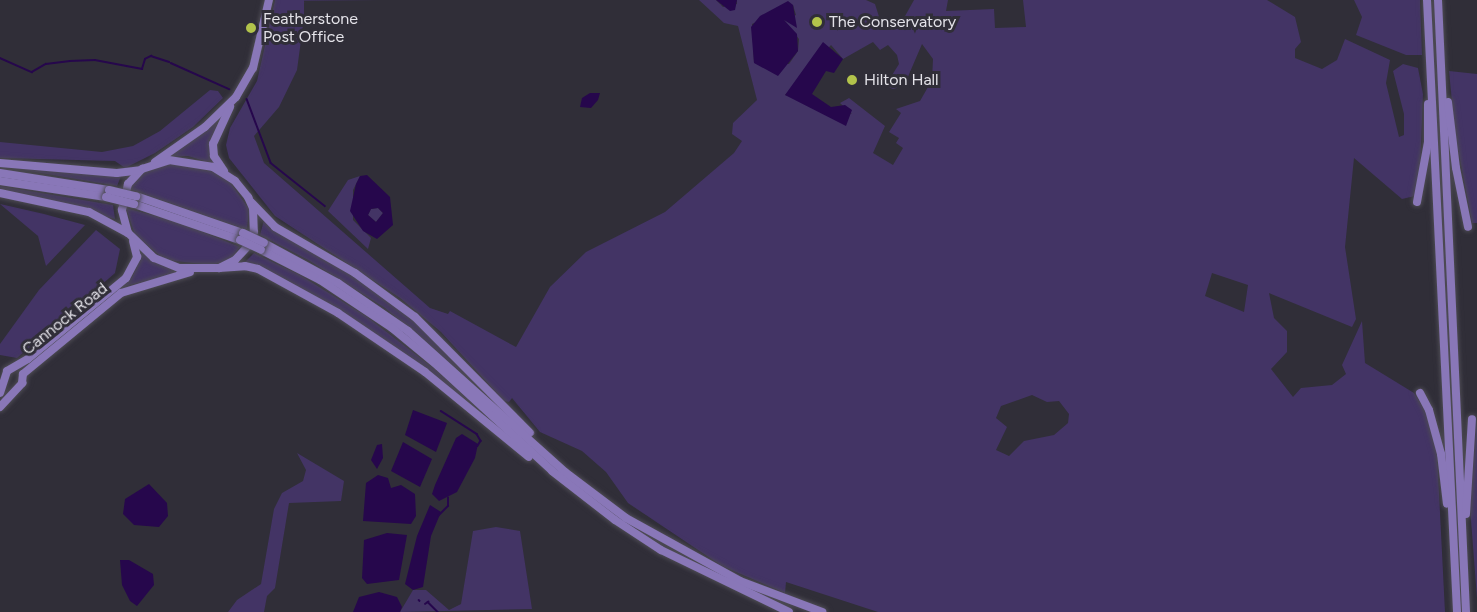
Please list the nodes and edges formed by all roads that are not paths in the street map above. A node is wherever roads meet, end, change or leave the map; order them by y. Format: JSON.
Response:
{"nodes":[{"id":1,"x":269,"y":0,"type":"edge"},
{"id":2,"x":1427,"y":0,"type":"edge"},
{"id":3,"x":1438,"y":0,"type":"edge"},
{"id":4,"x":1439,"y":15,"type":"junction"},
{"id":5,"x":1428,"y":16,"type":"junction"},
{"id":6,"x":234,"y":100,"type":"junction"},
{"id":7,"x":0,"y":163,"type":"edge"},
{"id":8,"x":152,"y":164,"type":"junction"},
{"id":9,"x":142,"y":169,"type":"junction"},
{"id":10,"x":0,"y":173,"type":"edge"},
{"id":11,"x":228,"y":176,"type":"junction"},
{"id":12,"x":0,"y":181,"type":"edge"},
{"id":13,"x":0,"y":193,"type":"edge"},
{"id":14,"x":107,"y":193,"type":"junction"},
{"id":15,"x":1418,"y":202,"type":"dead end"},
{"id":16,"x":252,"y":203,"type":"junction"},
{"id":17,"x":1468,"y":226,"type":"dead end"},
{"id":18,"x":131,"y":236,"type":"junction"},
{"id":19,"x":262,"y":246,"type":"junction"},
{"id":20,"x":219,"y":268,"type":"junction"},
{"id":21,"x":196,"y":270,"type":"junction"},
{"id":22,"x":14,"y":368,"type":"junction"},
{"id":23,"x":23,"y":374,"type":"junction"},
{"id":24,"x":5,"y":380,"type":"junction"},
{"id":25,"x":15,"y":387,"type":"junction"},
{"id":26,"x":0,"y":393,"type":"edge"},
{"id":27,"x":1419,"y":393,"type":"dead end"},
{"id":28,"x":0,"y":407,"type":"edge"},
{"id":29,"x":1472,"y":419,"type":"dead end"},
{"id":30,"x":590,"y":502,"type":"junction"},
{"id":31,"x":605,"y":503,"type":"junction"},
{"id":32,"x":1460,"y":577,"type":"junction"},
{"id":33,"x":789,"y":612,"type":"edge"},
{"id":34,"x":822,"y":612,"type":"edge"},
{"id":35,"x":1457,"y":612,"type":"edge"},
{"id":36,"x":1466,"y":612,"type":"edge"}],
"edges":[{"from":1,"to":6,"type":"highway"},
{"from":2,"to":5,"type":"highway"},
{"from":3,"to":4,"type":"highway"},
{"from":4,"to":17,"type":"highway"},
{"from":4,"to":32,"type":"highway"},
{"from":5,"to":15,"type":"highway"},
{"from":5,"to":32,"type":"highway"},
{"from":6,"to":8,"type":"highway"},
{"from":6,"to":11,"type":"highway"},
{"from":7,"to":9,"type":"highway"},
{"from":8,"to":9,"type":"highway"},
{"from":8,"to":11,"type":"highway"},
{"from":9,"to":18,"type":"highway"},
{"from":10,"to":14,"type":"highway"},
{"from":11,"to":16,"type":"highway"},
{"from":12,"to":14,"type":"highway"},
{"from":13,"to":18,"type":"highway"},
{"from":14,"to":19,"type":"highway","bridge":true},
{"from":16,"to":20,"type":"highway"},
{"from":16,"to":31,"type":"highway"},
{"from":18,"to":21,"type":"highway"},
{"from":18,"to":22,"type":"highway","name":"Cannock Road"},
{"from":19,"to":30,"type":"highway"},
{"from":19,"to":31,"type":"highway"},
{"from":20,"to":21,"type":"highway"},
{"from":20,"to":30,"type":"highway"},
{"from":21,"to":23,"type":"highway","name":"Cannock Road"},
{"from":22,"to":23,"type":"highway"},
{"from":22,"to":24,"type":"highway"},
{"from":23,"to":25,"type":"highway"},
{"from":24,"to":25,"type":"highway"},
{"from":24,"to":26,"type":"highway"},
{"from":25,"to":28,"type":"highway"},
{"from":27,"to":32,"type":"highway"},
{"from":29,"to":32,"type":"highway"},
{"from":30,"to":33,"type":"highway"},
{"from":31,"to":34,"type":"highway"},
{"from":32,"to":35,"type":"highway"},
{"from":32,"to":36,"type":"highway"}]}
